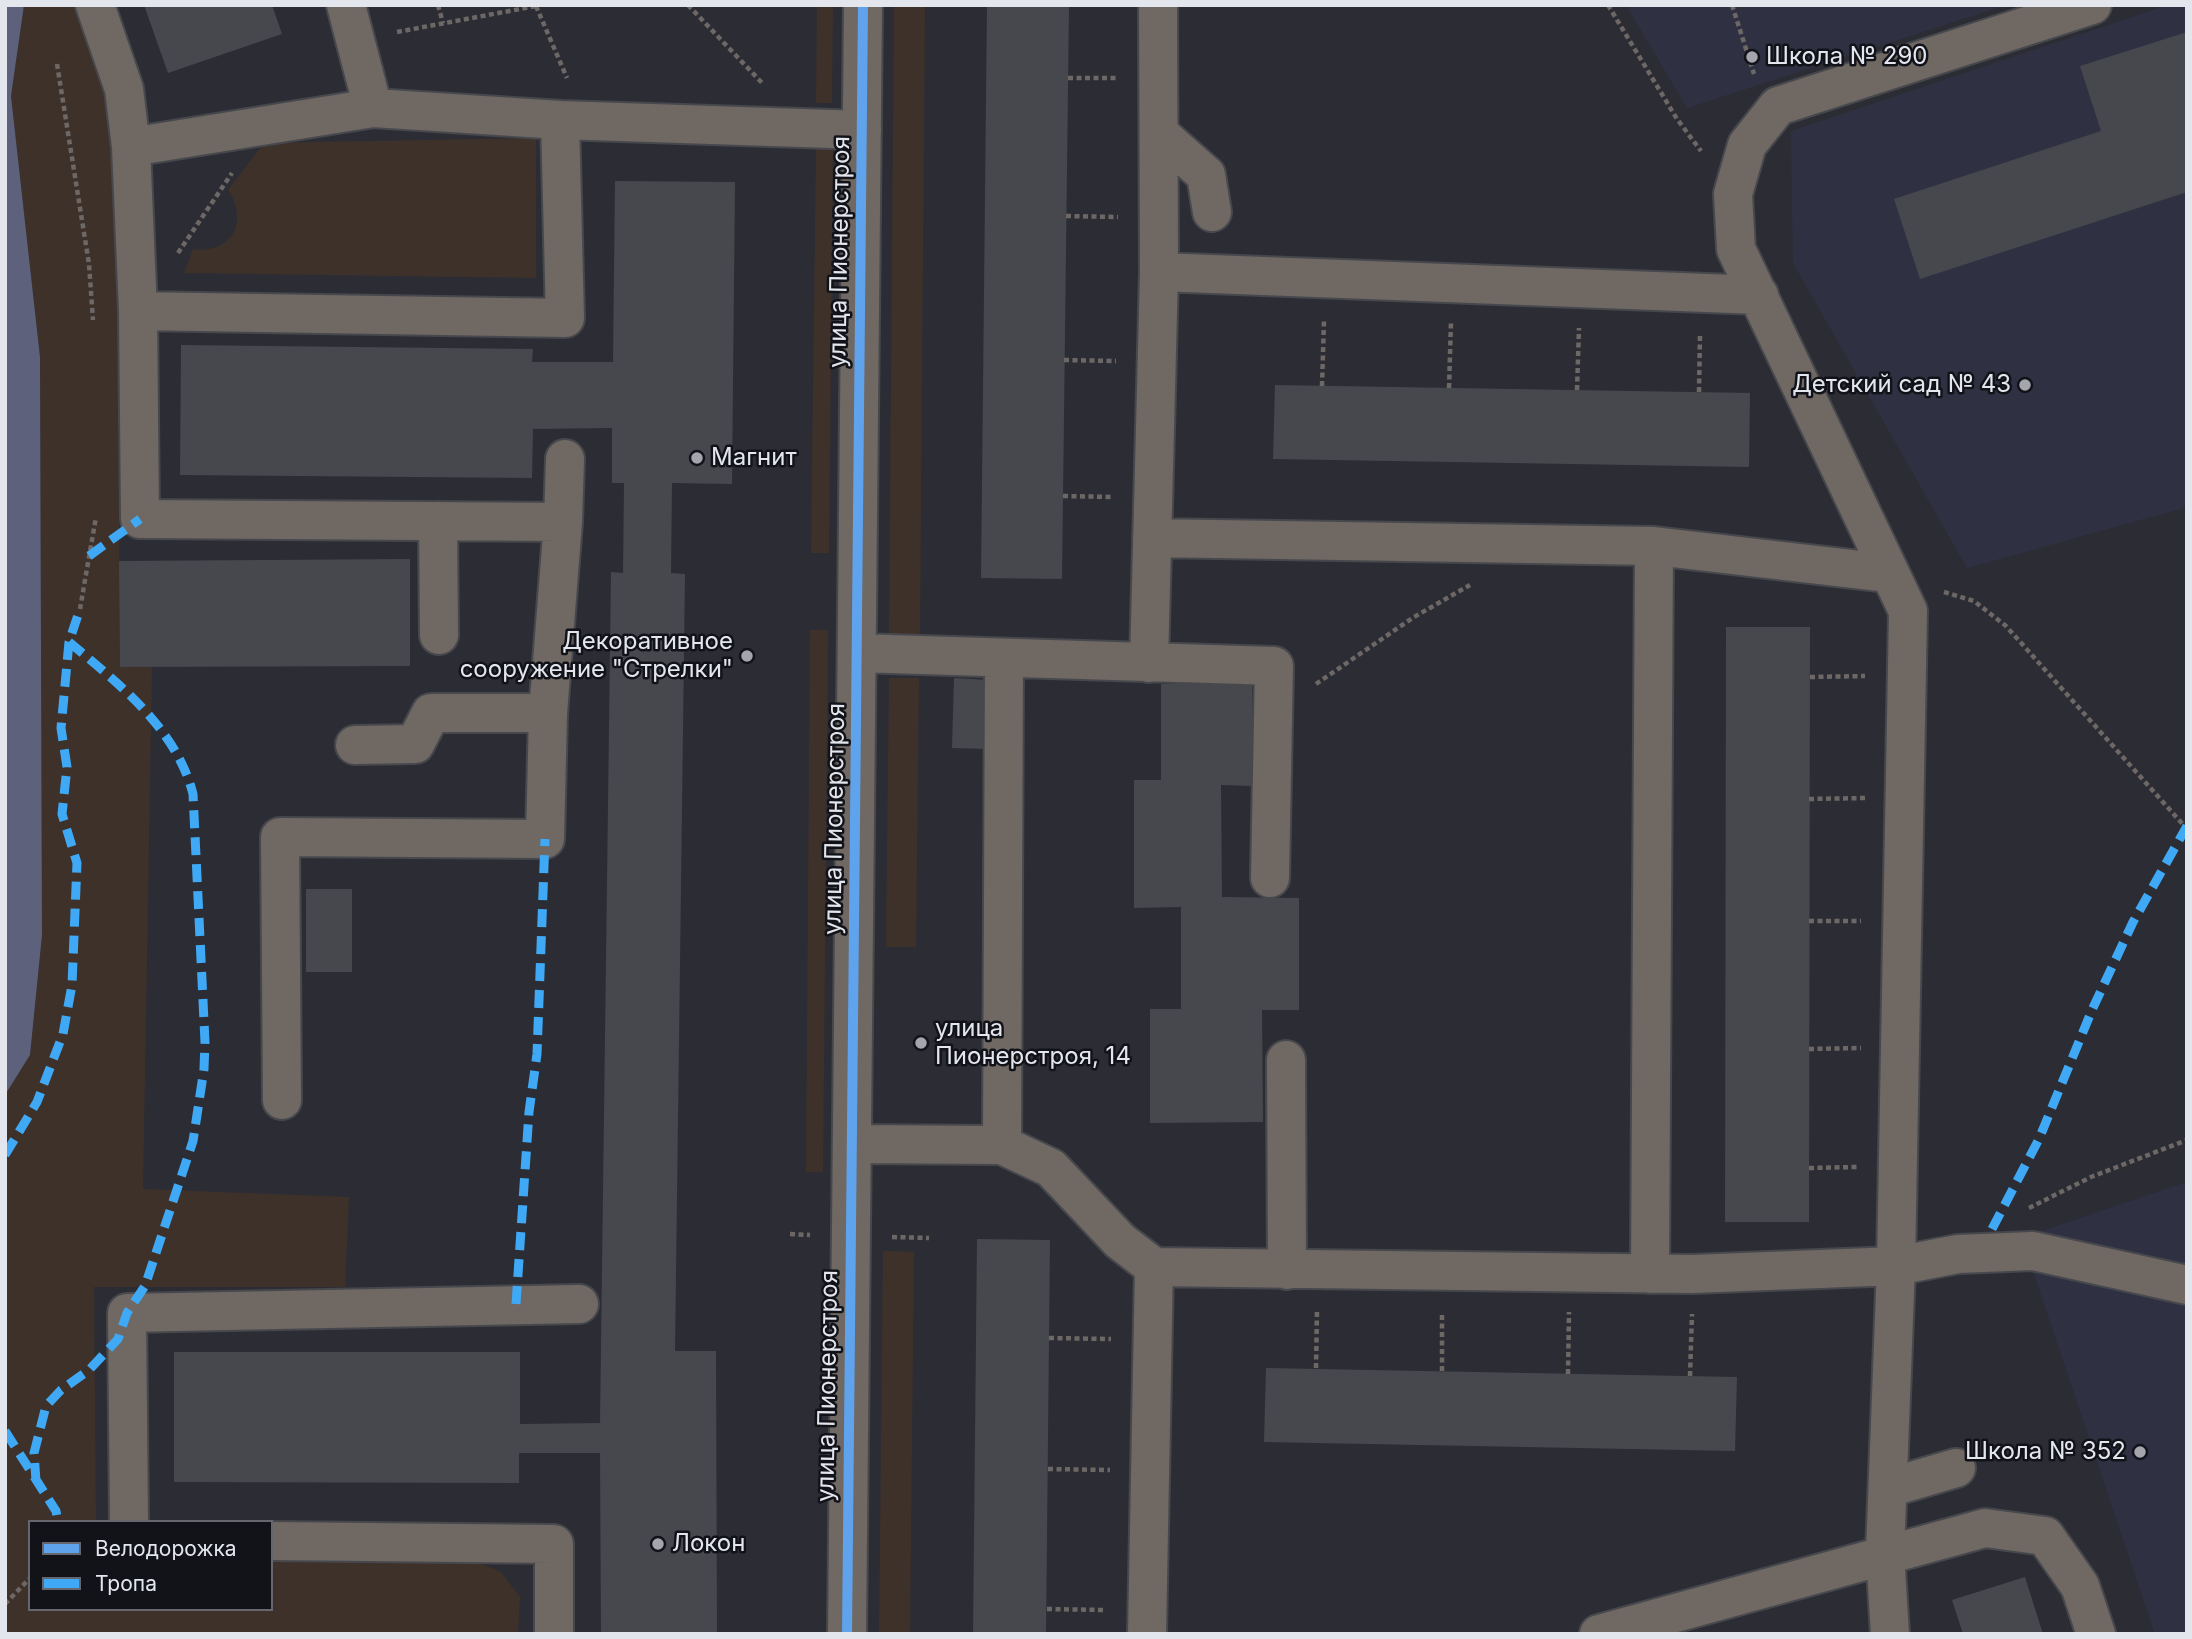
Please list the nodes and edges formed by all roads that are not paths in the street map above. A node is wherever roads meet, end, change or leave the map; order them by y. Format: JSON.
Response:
{"nodes":[{"id":1,"x":95,"y":5,"type":"edge"},
{"id":2,"x":863,"y":5,"type":"edge"},
{"id":3,"x":1158,"y":5,"type":"edge"},
{"id":4,"x":2091,"y":5,"type":"edge"},
{"id":5,"x":350,"y":22,"type":"edge"},
{"id":6,"x":373,"y":108,"type":"junction"},
{"id":7,"x":573,"y":120,"type":"junction"},
{"id":8,"x":1158,"y":129,"type":"junction"},
{"id":9,"x":862,"y":130,"type":"junction"},
{"id":10,"x":131,"y":147,"type":"junction"},
{"id":11,"x":1212,"y":212,"type":"dead end"},
{"id":12,"x":1159,"y":272,"type":"junction"},
{"id":13,"x":1759,"y":295,"type":"junction"},
{"id":14,"x":138,"y":311,"type":"junction"},
{"id":15,"x":565,"y":459,"type":"dead end"},
{"id":16,"x":438,"y":521,"type":"junction"},
{"id":17,"x":563,"y":522,"type":"junction"},
{"id":18,"x":1152,"y":538,"type":"junction"},
{"id":19,"x":1654,"y":546,"type":"junction"},
{"id":20,"x":1887,"y":573,"type":"junction"},
{"id":21,"x":439,"y":635,"type":"dead end"},
{"id":22,"x":858,"y":653,"type":"junction"},
{"id":23,"x":1004,"y":658,"type":"junction"},
{"id":24,"x":1149,"y":663,"type":"junction"},
{"id":25,"x":548,"y":713,"type":"junction"},
{"id":26,"x":355,"y":745,"type":"dead end"},
{"id":27,"x":1270,"y":878,"type":"dead end"},
{"id":28,"x":1286,"y":1059,"type":"dead end"},
{"id":29,"x":282,"y":1100,"type":"dead end"},
{"id":30,"x":852,"y":1144,"type":"junction"},
{"id":31,"x":1002,"y":1145,"type":"junction"},
{"id":32,"x":1896,"y":1266,"type":"junction"},
{"id":33,"x":1154,"y":1267,"type":"junction"},
{"id":34,"x":1302,"y":1270,"type":"junction"},
{"id":35,"x":1650,"y":1274,"type":"junction"},
{"id":36,"x":2187,"y":1285,"type":"edge"},
{"id":37,"x":579,"y":1304,"type":"dead end"},
{"id":38,"x":1956,"y":1468,"type":"dead end"},
{"id":39,"x":1888,"y":1488,"type":"junction"},
{"id":40,"x":129,"y":1520,"type":"edge"},
{"id":41,"x":273,"y":1541,"type":"edge"},
{"id":42,"x":1885,"y":1553,"type":"junction"},
{"id":43,"x":1146,"y":1622,"type":"edge"},
{"id":44,"x":554,"y":1634,"type":"edge"},
{"id":45,"x":846,"y":1634,"type":"edge"},
{"id":46,"x":1599,"y":1634,"type":"edge"},
{"id":47,"x":1890,"y":1634,"type":"edge"},
{"id":48,"x":2096,"y":1634,"type":"edge"}],
"edges":[{"from":1,"to":10,"type":"street"},
{"from":2,"to":9,"type":"street","name":"улица Пионерстроя"},
{"from":3,"to":8,"type":"street"},
{"from":4,"to":13,"type":"street"},
{"from":5,"to":6,"type":"street"},
{"from":6,"to":7,"type":"street"},
{"from":6,"to":10,"type":"street"},
{"from":7,"to":9,"type":"street"},
{"from":7,"to":14,"type":"street"},
{"from":8,"to":11,"type":"street"},
{"from":8,"to":12,"type":"street"},
{"from":9,"to":22,"type":"street","name":"улица Пионерстроя"},
{"from":10,"to":14,"type":"street"},
{"from":12,"to":13,"type":"street"},
{"from":12,"to":18,"type":"street"},
{"from":13,"to":20,"type":"street"},
{"from":14,"to":16,"type":"street"},
{"from":15,"to":17,"type":"street"},
{"from":16,"to":17,"type":"street"},
{"from":16,"to":21,"type":"street"},
{"from":17,"to":25,"type":"street"},
{"from":18,"to":19,"type":"street"},
{"from":18,"to":24,"type":"street"},
{"from":19,"to":20,"type":"street"},
{"from":19,"to":35,"type":"street"},
{"from":20,"to":32,"type":"street"},
{"from":22,"to":23,"type":"street"},
{"from":22,"to":30,"type":"street","name":"улица Пионерстроя"},
{"from":23,"to":24,"type":"street"},
{"from":23,"to":31,"type":"street"},
{"from":24,"to":27,"type":"street"},
{"from":25,"to":26,"type":"street"},
{"from":25,"to":29,"type":"street"},
{"from":28,"to":34,"type":"street"},
{"from":30,"to":31,"type":"street"},
{"from":30,"to":45,"type":"street","name":"улица Пионерстроя"},
{"from":31,"to":33,"type":"street"},
{"from":32,"to":35,"type":"street"},
{"from":32,"to":36,"type":"street"},
{"from":32,"to":39,"type":"street"},
{"from":33,"to":34,"type":"street"},
{"from":33,"to":43,"type":"street"},
{"from":34,"to":35,"type":"street"},
{"from":37,"to":40,"type":"street"},
{"from":38,"to":39,"type":"street"},
{"from":39,"to":42,"type":"street"},
{"from":41,"to":44,"type":"street"},
{"from":42,"to":46,"type":"street"},
{"from":42,"to":47,"type":"street"},
{"from":42,"to":48,"type":"street"}]}
